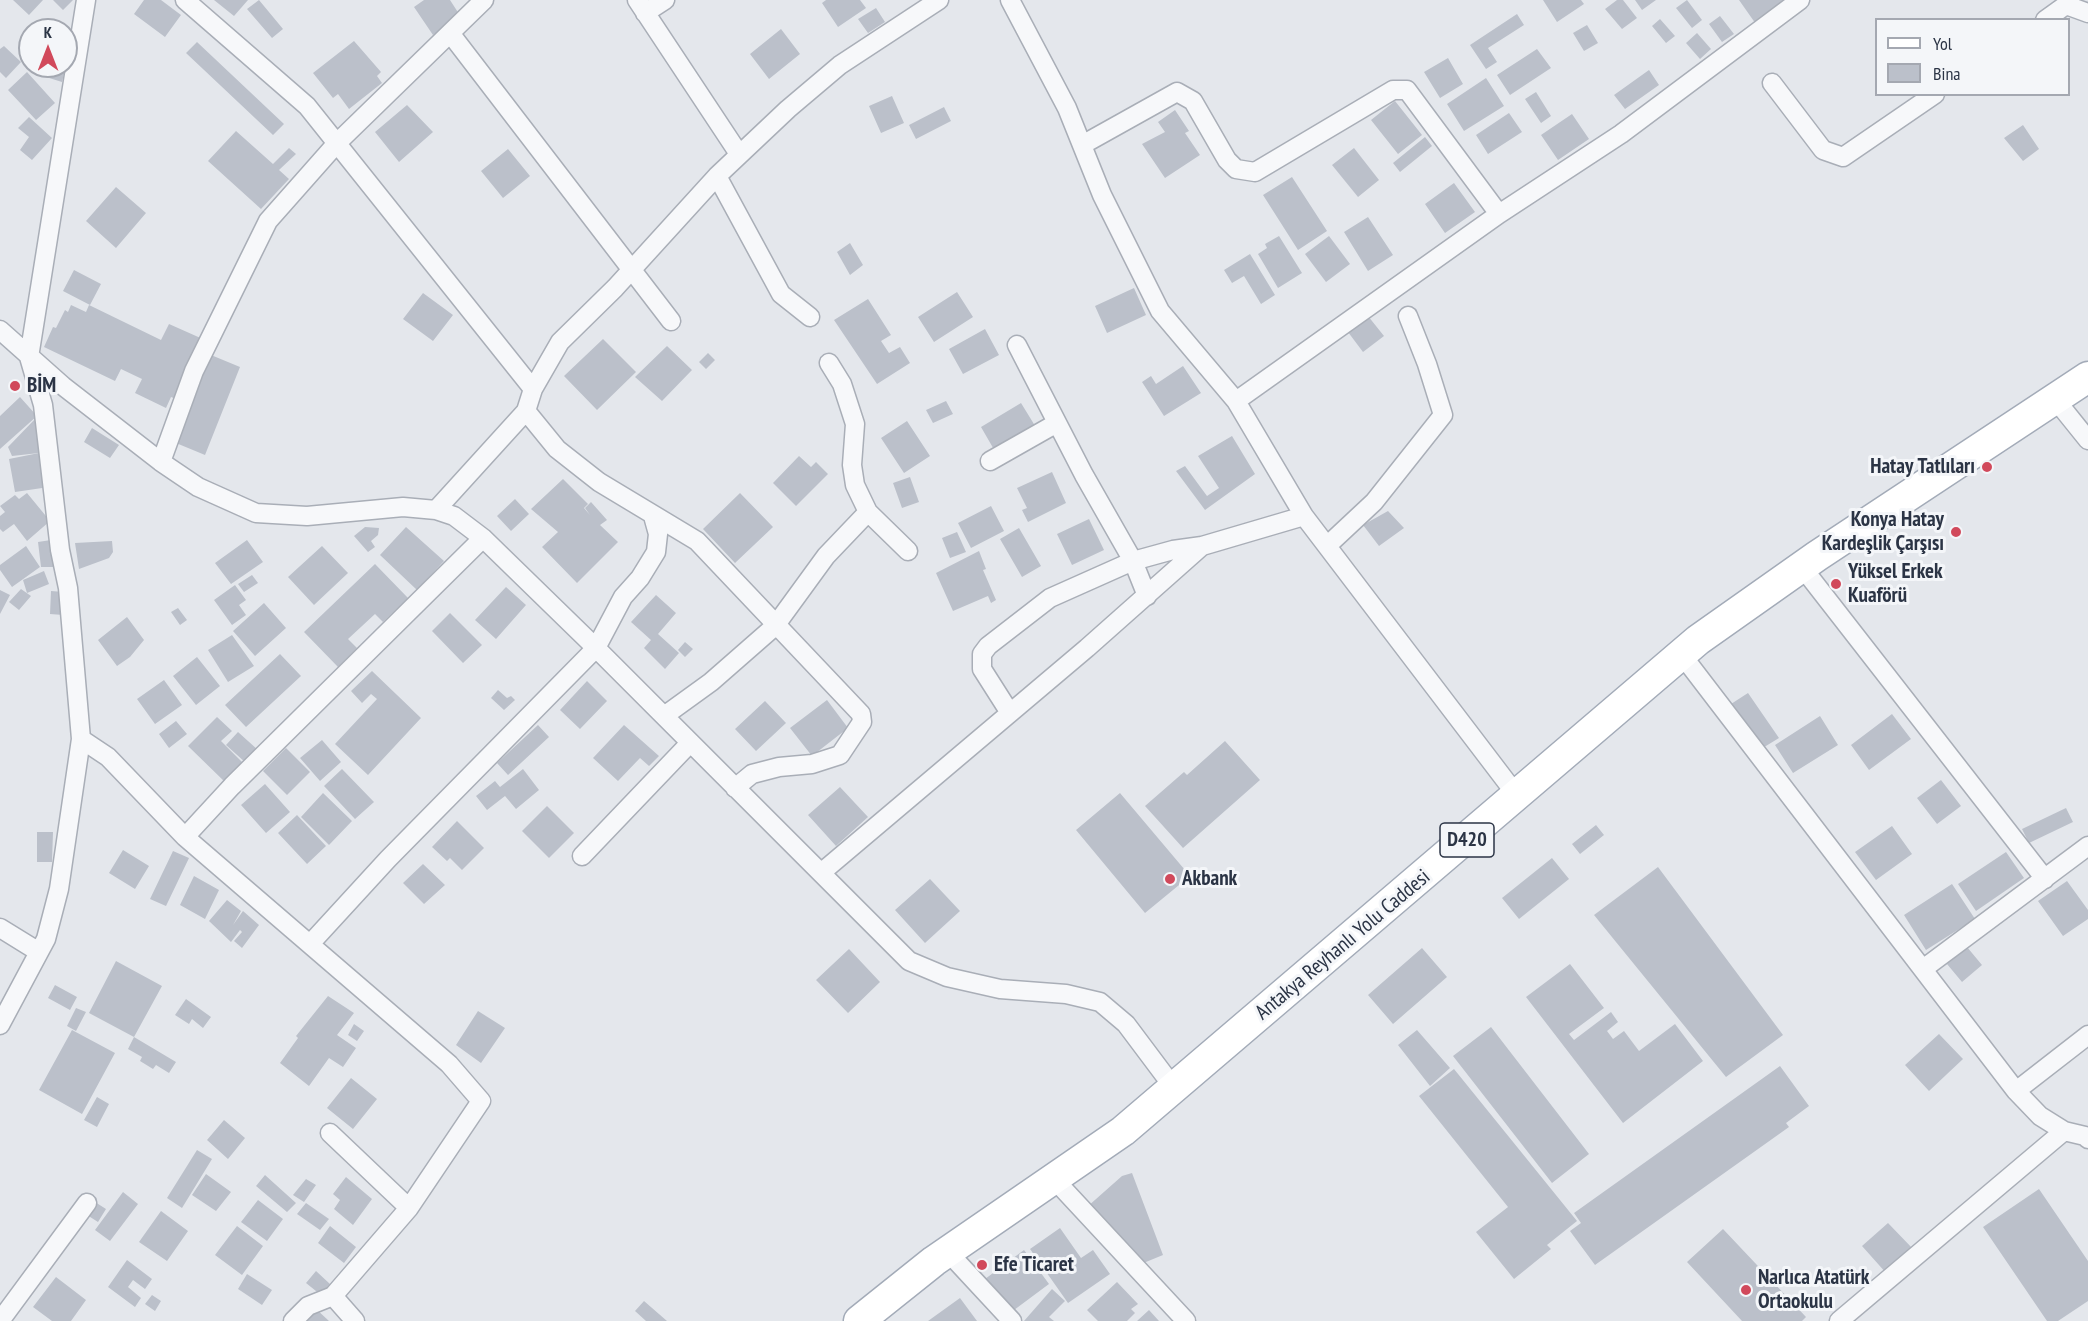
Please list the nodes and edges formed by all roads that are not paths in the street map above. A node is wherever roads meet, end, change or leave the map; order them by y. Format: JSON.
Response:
{"nodes":[{"id":1,"x":86,"y":0,"type":"edge"},
{"id":2,"x":185,"y":0,"type":"edge"},
{"id":3,"x":484,"y":0,"type":"edge"},
{"id":4,"x":665,"y":0,"type":"edge"},
{"id":5,"x":939,"y":0,"type":"edge"},
{"id":6,"x":1010,"y":0,"type":"edge"},
{"id":7,"x":1800,"y":0,"type":"edge"},
{"id":8,"x":641,"y":6,"type":"edge"},
{"id":9,"x":2088,"y":13,"type":"edge"},
{"id":10,"x":2048,"y":18,"type":"edge"},
{"id":11,"x":450,"y":33,"type":"junction"},
{"id":12,"x":1772,"y":83,"type":"dead end"},
{"id":13,"x":1932,"y":96,"type":"edge"},
{"id":14,"x":338,"y":143,"type":"junction"},
{"id":15,"x":1082,"y":145,"type":"junction"},
{"id":16,"x":739,"y":154,"type":"junction"},
{"id":17,"x":717,"y":176,"type":"junction"},
{"id":18,"x":1499,"y":214,"type":"junction"},
{"id":19,"x":630,"y":271,"type":"junction"},
{"id":20,"x":1408,"y":316,"type":"dead end"},
{"id":21,"x":810,"y":317,"type":"dead end"},
{"id":22,"x":671,"y":321,"type":"dead end"},
{"id":23,"x":0,"y":330,"type":"edge"},
{"id":24,"x":1017,"y":345,"type":"dead end"},
{"id":25,"x":29,"y":357,"type":"junction"},
{"id":26,"x":829,"y":363,"type":"dead end"},
{"id":27,"x":2088,"y":377,"type":"edge"},
{"id":28,"x":63,"y":386,"type":"junction"},
{"id":29,"x":39,"y":389,"type":"junction"},
{"id":30,"x":533,"y":389,"type":"junction"},
{"id":31,"x":2055,"y":399,"type":"junction"},
{"id":32,"x":1236,"y":401,"type":"junction"},
{"id":33,"x":526,"y":411,"type":"junction"},
{"id":34,"x":1057,"y":423,"type":"junction"},
{"id":35,"x":2088,"y":440,"type":"edge"},
{"id":36,"x":990,"y":461,"type":"dead end"},
{"id":37,"x":161,"y":462,"type":"junction"},
{"id":38,"x":436,"y":510,"type":"junction"},
{"id":39,"x":868,"y":512,"type":"junction"},
{"id":40,"x":653,"y":516,"type":"junction"},
{"id":41,"x":1304,"y":516,"type":"junction"},
{"id":42,"x":483,"y":538,"type":"junction"},
{"id":43,"x":1328,"y":545,"type":"junction"},
{"id":44,"x":1202,"y":546,"type":"junction"},
{"id":45,"x":908,"y":551,"type":"dead end"},
{"id":46,"x":1133,"y":561,"type":"junction"},
{"id":47,"x":1802,"y":567,"type":"junction"},
{"id":48,"x":1147,"y":596,"type":"junction"},
{"id":49,"x":775,"y":626,"type":"junction"},
{"id":50,"x":596,"y":648,"type":"junction"},
{"id":51,"x":1682,"y":655,"type":"junction"},
{"id":52,"x":1010,"y":713,"type":"junction"},
{"id":53,"x":664,"y":716,"type":"junction"},
{"id":54,"x":81,"y":739,"type":"junction"},
{"id":55,"x":690,"y":742,"type":"junction"},
{"id":56,"x":735,"y":788,"type":"junction"},
{"id":57,"x":1518,"y":797,"type":"junction"},
{"id":58,"x":185,"y":837,"type":"junction"},
{"id":59,"x":2088,"y":846,"type":"edge"},
{"id":60,"x":582,"y":856,"type":"dead end"},
{"id":61,"x":822,"y":872,"type":"junction"},
{"id":62,"x":2045,"y":879,"type":"junction"},
{"id":63,"x":0,"y":928,"type":"edge"},
{"id":64,"x":310,"y":944,"type":"junction"},
{"id":65,"x":39,"y":952,"type":"junction"},
{"id":66,"x":1923,"y":969,"type":"junction"},
{"id":67,"x":0,"y":1025,"type":"edge"},
{"id":68,"x":2088,"y":1035,"type":"edge"},
{"id":69,"x":1174,"y":1088,"type":"junction"},
{"id":70,"x":2016,"y":1090,"type":"junction"},
{"id":71,"x":2064,"y":1131,"type":"junction"},
{"id":72,"x":330,"y":1132,"type":"dead end"},
{"id":73,"x":2088,"y":1139,"type":"edge"},
{"id":74,"x":1054,"y":1179,"type":"junction"},
{"id":75,"x":87,"y":1203,"type":"dead end"},
{"id":76,"x":409,"y":1208,"type":"junction"},
{"id":77,"x":947,"y":1251,"type":"junction"},
{"id":78,"x":333,"y":1296,"type":"junction"},
{"id":79,"x":0,"y":1321,"type":"edge"},
{"id":80,"x":293,"y":1321,"type":"edge"},
{"id":81,"x":356,"y":1321,"type":"edge"},
{"id":82,"x":859,"y":1321,"type":"edge"},
{"id":83,"x":1012,"y":1321,"type":"edge"},
{"id":84,"x":1186,"y":1321,"type":"edge"},
{"id":85,"x":1839,"y":1321,"type":"edge"}],
"edges":[{"from":1,"to":25,"type":"street"},
{"from":2,"to":14,"type":"street"},
{"from":3,"to":11,"type":"street"},
{"from":4,"to":8,"type":"street"},
{"from":5,"to":16,"type":"street"},
{"from":6,"to":15,"type":"street"},
{"from":7,"to":18,"type":"street"},
{"from":8,"to":16,"type":"street"},
{"from":9,"to":10,"type":"street"},
{"from":11,"to":14,"type":"street"},
{"from":11,"to":19,"type":"street"},
{"from":12,"to":13,"type":"street"},
{"from":14,"to":30,"type":"street"},
{"from":14,"to":37,"type":"street"},
{"from":15,"to":18,"type":"street"},
{"from":15,"to":32,"type":"street"},
{"from":16,"to":17,"type":"street"},
{"from":17,"to":19,"type":"street"},
{"from":17,"to":21,"type":"street"},
{"from":18,"to":32,"type":"street"},
{"from":19,"to":22,"type":"street"},
{"from":19,"to":30,"type":"street"},
{"from":20,"to":43,"type":"street"},
{"from":23,"to":25,"type":"street"},
{"from":24,"to":34,"type":"street"},
{"from":25,"to":28,"type":"street"},
{"from":25,"to":29,"type":"street"},
{"from":26,"to":39,"type":"street"},
{"from":27,"to":31,"type":"main road","name":"Antakya Reyhanlı Yolu Caddesi","number":"D420"},
{"from":28,"to":29,"type":"street"},
{"from":28,"to":37,"type":"street"},
{"from":29,"to":54,"type":"street"},
{"from":30,"to":33,"type":"street"},
{"from":31,"to":35,"type":"street"},
{"from":31,"to":47,"type":"main road","name":"Antakya Reyhanlı Yolu Caddesi","number":"D420"},
{"from":32,"to":41,"type":"street"},
{"from":33,"to":38,"type":"street"},
{"from":33,"to":40,"type":"street"},
{"from":34,"to":36,"type":"street"},
{"from":34,"to":46,"type":"street"},
{"from":37,"to":38,"type":"street"},
{"from":38,"to":42,"type":"street"},
{"from":39,"to":45,"type":"street"},
{"from":39,"to":49,"type":"street"},
{"from":40,"to":49,"type":"street"},
{"from":40,"to":50,"type":"street"},
{"from":41,"to":43,"type":"street"},
{"from":41,"to":44,"type":"street"},
{"from":42,"to":50,"type":"street"},
{"from":42,"to":58,"type":"street"},
{"from":43,"to":57,"type":"street"},
{"from":44,"to":46,"type":"street"},
{"from":44,"to":48,"type":"street"},
{"from":46,"to":48,"type":"street"},
{"from":46,"to":52,"type":"street"},
{"from":47,"to":51,"type":"main road","name":"Antakya Reyhanlı Yolu Caddesi","number":"D420"},
{"from":47,"to":62,"type":"street"},
{"from":48,"to":52,"type":"street"},
{"from":49,"to":53,"type":"street"},
{"from":49,"to":56,"type":"street"},
{"from":50,"to":53,"type":"street"},
{"from":50,"to":64,"type":"street"},
{"from":51,"to":57,"type":"main road","name":"Antakya Reyhanlı Yolu Caddesi","number":"D420"},
{"from":51,"to":66,"type":"street"},
{"from":52,"to":61,"type":"street"},
{"from":53,"to":55,"type":"street"},
{"from":54,"to":58,"type":"street"},
{"from":54,"to":65,"type":"street"},
{"from":55,"to":56,"type":"street"},
{"from":55,"to":60,"type":"street"},
{"from":56,"to":61,"type":"street"},
{"from":57,"to":69,"type":"main road","name":"Antakya Reyhanlı Yolu Caddesi","number":"D420"},
{"from":58,"to":64,"type":"street"},
{"from":59,"to":62,"type":"street"},
{"from":61,"to":69,"type":"street"},
{"from":62,"to":66,"type":"street"},
{"from":63,"to":65,"type":"street"},
{"from":64,"to":76,"type":"street"},
{"from":65,"to":67,"type":"street"},
{"from":66,"to":70,"type":"street"},
{"from":68,"to":70,"type":"street"},
{"from":69,"to":74,"type":"main road","name":"Antakya Reyhanlı Yolu Caddesi","number":"D420"},
{"from":70,"to":71,"type":"street"},
{"from":71,"to":73,"type":"street"},
{"from":71,"to":85,"type":"street"},
{"from":72,"to":76,"type":"street"},
{"from":74,"to":77,"type":"main road","name":"Antakya Reyhanlı Yolu Caddesi","number":"D420"},
{"from":74,"to":84,"type":"street"},
{"from":75,"to":79,"type":"street"},
{"from":76,"to":78,"type":"street"},
{"from":77,"to":82,"type":"main road","name":"Antakya Reyhanlı Yolu Caddesi","number":"D420"},
{"from":77,"to":83,"type":"street"},
{"from":78,"to":80,"type":"street"},
{"from":78,"to":81,"type":"street"}]}
